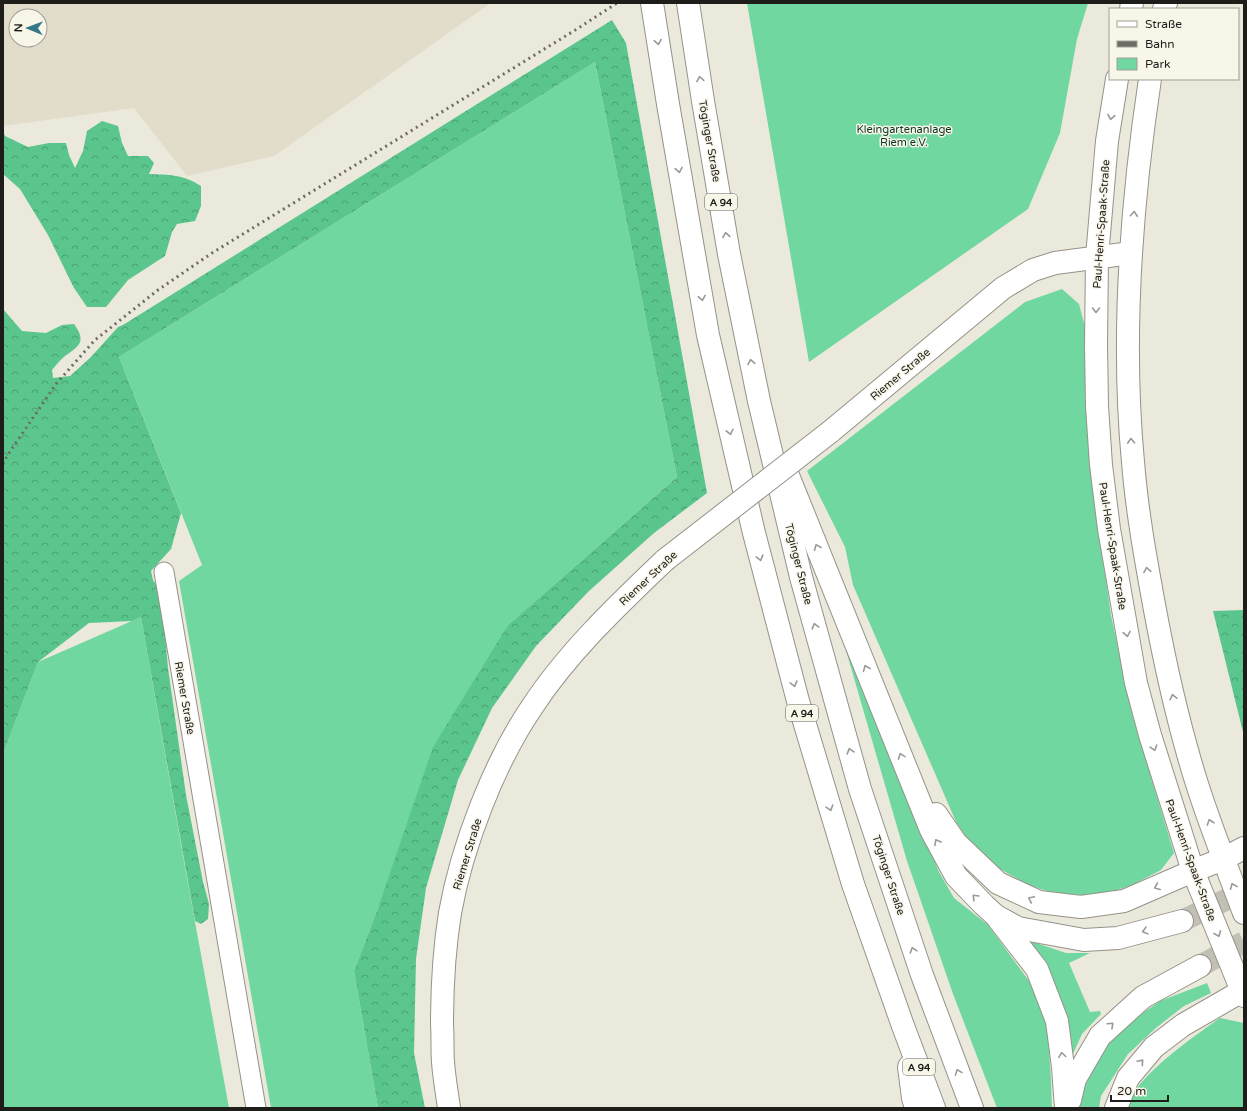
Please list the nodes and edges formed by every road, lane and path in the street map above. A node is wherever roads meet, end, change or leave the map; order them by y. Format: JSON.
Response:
{"nodes":[{"id":1,"x":652,"y":3,"type":"edge"},
{"id":2,"x":688,"y":3,"type":"edge"},
{"id":3,"x":1117,"y":80,"type":"edge"},
{"id":4,"x":1150,"y":80,"type":"edge"},
{"id":5,"x":1131,"y":252,"type":"junction"},
{"id":6,"x":1097,"y":258,"type":"junction"},
{"id":7,"x":759,"y":401,"type":"junction"},
{"id":8,"x":164,"y":572,"type":"dead end"},
{"id":9,"x":915,"y":792,"type":"junction"},
{"id":10,"x":1244,"y":848,"type":"edge"},
{"id":11,"x":1222,"y":859,"type":"junction"},
{"id":12,"x":1193,"y":872,"type":"junction"},
{"id":13,"x":1244,"y":913,"type":"edge"},
{"id":14,"x":996,"y":916,"type":"junction"},
{"id":15,"x":1182,"y":921,"type":"tunnel mouth"},
{"id":16,"x":1200,"y":966,"type":"tunnel mouth"},
{"id":17,"x":1243,"y":992,"type":"edge"},
{"id":18,"x":903,"y":1026,"type":"junction"},
{"id":19,"x":256,"y":1108,"type":"edge"},
{"id":20,"x":449,"y":1108,"type":"edge"},
{"id":21,"x":916,"y":1108,"type":"edge"},
{"id":22,"x":934,"y":1108,"type":"edge"},
{"id":23,"x":972,"y":1108,"type":"edge"},
{"id":24,"x":1067,"y":1108,"type":"edge"},
{"id":25,"x":1116,"y":1108,"type":"edge"}],
"edges":[{"from":1,"to":18,"type":"main road","number":"A 94","one_way":true},
{"from":7,"to":2,"type":"main road","name":"Töginger Straße","number":"A 94","one_way":true},
{"from":3,"to":6,"type":"main road","name":"Paul-Henri-Spaak-Straße","one_way":true},
{"from":5,"to":4,"type":"main road","one_way":true},
{"from":5,"to":6,"type":"main road","name":"Riemer Straße"},
{"from":11,"to":5,"type":"main road","one_way":true},
{"from":6,"to":12,"type":"main road","name":"Paul-Henri-Spaak-Straße","one_way":true},
{"from":6,"to":20,"type":"main road","name":"Riemer Straße","bridge":true},
{"from":9,"to":7,"type":"main road","one_way":true},
{"from":23,"to":7,"type":"main road","name":"Töginger Straße","number":"A 94","one_way":true},
{"from":8,"to":19,"type":"street","name":"Riemer Straße"},
{"from":12,"to":9,"type":"main road","one_way":true},
{"from":14,"to":9,"type":"main road","one_way":true},
{"from":10,"to":11,"type":"main road"},
{"from":11,"to":12,"type":"main road"},
{"from":13,"to":11,"type":"main road","one_way":true},
{"from":12,"to":17,"type":"main road","name":"Paul-Henri-Spaak-Straße","one_way":true},
{"from":15,"to":14,"type":"main road","one_way":true},
{"from":24,"to":14,"type":"main road","one_way":true},
{"from":24,"to":16,"type":"main road","one_way":true},
{"from":25,"to":17,"type":"main road","one_way":true},
{"from":18,"to":21,"type":"main road"},
{"from":18,"to":22,"type":"main road","number":"A 94"}]}
